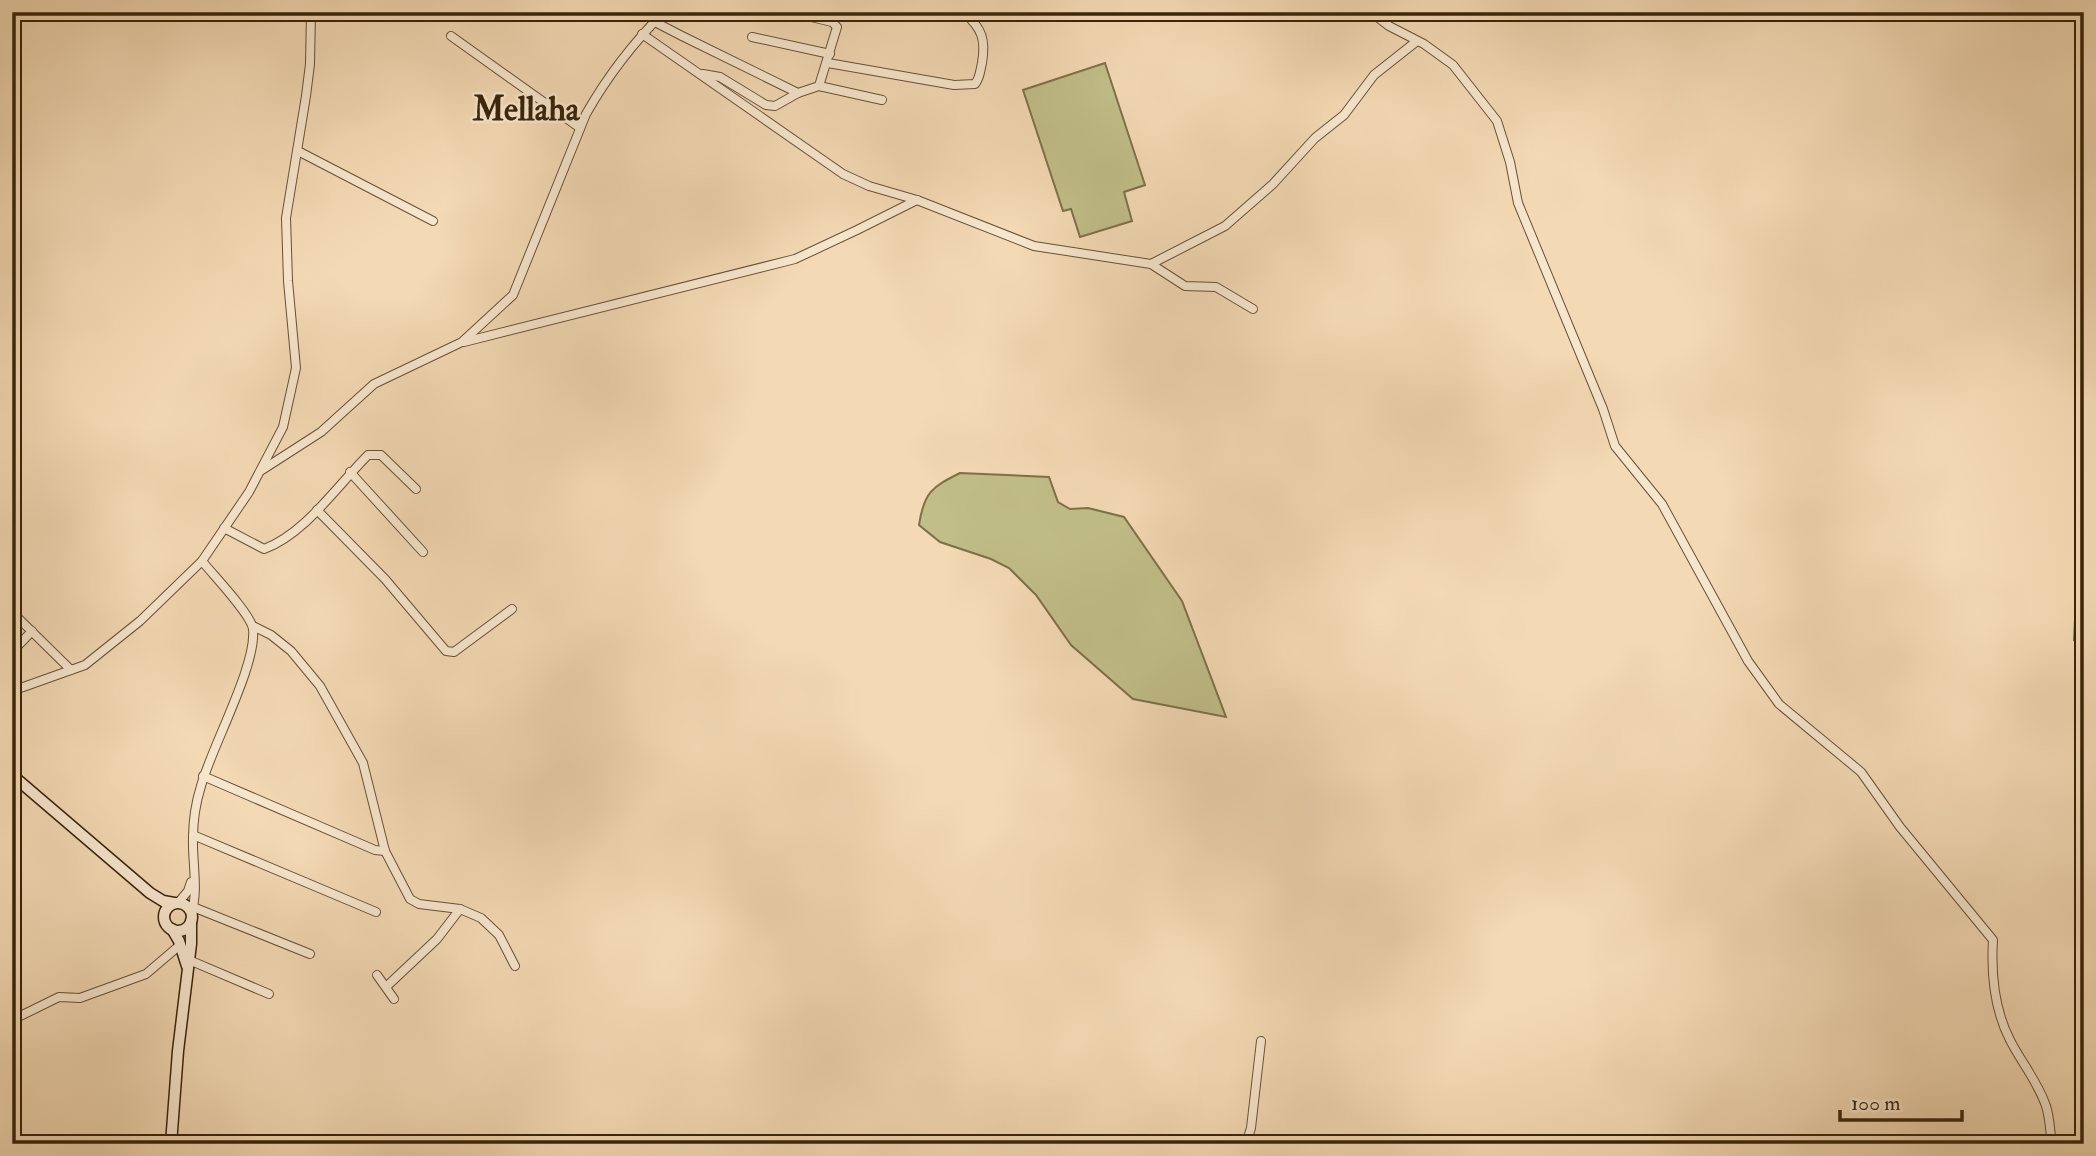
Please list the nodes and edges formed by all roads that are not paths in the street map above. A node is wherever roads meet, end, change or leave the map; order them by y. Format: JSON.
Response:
{"nodes":[{"id":1,"x":311,"y":12,"type":"edge"},
{"id":2,"x":644,"y":12,"type":"edge"},
{"id":3,"x":664,"y":12,"type":"edge"},
{"id":4,"x":964,"y":12,"type":"edge"},
{"id":5,"x":1371,"y":12,"type":"edge"},
{"id":6,"x":807,"y":16,"type":"dead end"},
{"id":7,"x":654,"y":22,"type":"junction"},
{"id":8,"x":642,"y":34,"type":"junction"},
{"id":9,"x":451,"y":36,"type":"dead end"},
{"id":10,"x":752,"y":37,"type":"dead end"},
{"id":11,"x":1417,"y":41,"type":"junction"},
{"id":12,"x":829,"y":58,"type":"junction"},
{"id":13,"x":700,"y":73,"type":"junction"},
{"id":14,"x":819,"y":86,"type":"junction"},
{"id":15,"x":798,"y":93,"type":"junction"},
{"id":16,"x":882,"y":100,"type":"dead end"},
{"id":17,"x":580,"y":128,"type":"junction"},
{"id":18,"x":298,"y":150,"type":"junction"},
{"id":19,"x":917,"y":200,"type":"junction"},
{"id":20,"x":433,"y":221,"type":"dead end"},
{"id":21,"x":1151,"y":264,"type":"junction"},
{"id":22,"x":1253,"y":309,"type":"dead end"},
{"id":23,"x":462,"y":342,"type":"junction"},
{"id":24,"x":260,"y":472,"type":"junction"},
{"id":25,"x":351,"y":472,"type":"junction"},
{"id":26,"x":416,"y":489,"type":"dead end"},
{"id":27,"x":317,"y":510,"type":"junction"},
{"id":28,"x":225,"y":528,"type":"junction"},
{"id":29,"x":424,"y":552,"type":"dead end"},
{"id":30,"x":202,"y":561,"type":"junction"},
{"id":31,"x":512,"y":609,"type":"dead end"},
{"id":32,"x":12,"y":612,"type":"edge"},
{"id":33,"x":253,"y":626,"type":"junction"},
{"id":34,"x":32,"y":631,"type":"junction"},
{"id":35,"x":12,"y":652,"type":"edge"},
{"id":36,"x":71,"y":670,"type":"junction"},
{"id":37,"x":12,"y":691,"type":"edge"},
{"id":38,"x":12,"y":775,"type":"edge"},
{"id":39,"x":203,"y":776,"type":"junction"},
{"id":40,"x":193,"y":835,"type":"junction"},
{"id":41,"x":385,"y":851,"type":"junction"},
{"id":42,"x":193,"y":876,"type":"junction"},
{"id":43,"x":150,"y":893,"type":"junction"},
{"id":44,"x":176,"y":903,"type":"junction"},
{"id":45,"x":460,"y":909,"type":"junction"},
{"id":46,"x":376,"y":912,"type":"dead end"},
{"id":47,"x":192,"y":914,"type":"junction"},
{"id":48,"x":164,"y":917,"type":"junction"},
{"id":49,"x":172,"y":929,"type":"junction"},
{"id":50,"x":180,"y":945,"type":"junction"},
{"id":51,"x":310,"y":954,"type":"dead end"},
{"id":52,"x":189,"y":964,"type":"junction"},
{"id":53,"x":515,"y":966,"type":"dead end"},
{"id":54,"x":377,"y":975,"type":"dead end"},
{"id":55,"x":387,"y":986,"type":"junction"},
{"id":56,"x":269,"y":994,"type":"dead end"},
{"id":57,"x":394,"y":999,"type":"dead end"},
{"id":58,"x":12,"y":1020,"type":"edge"},
{"id":59,"x":1261,"y":1041,"type":"dead end"},
{"id":60,"x":172,"y":1144,"type":"edge"},
{"id":61,"x":1245,"y":1144,"type":"edge"},
{"id":62,"x":2052,"y":1144,"type":"edge"}],
"edges":[{"from":1,"to":18,"type":"street"},
{"from":2,"to":7,"type":"street"},
{"from":3,"to":7,"type":"street"},
{"from":4,"to":12,"type":"street"},
{"from":5,"to":11,"type":"street"},
{"from":6,"to":12,"type":"street"},
{"from":7,"to":8,"type":"street"},
{"from":7,"to":15,"type":"street"},
{"from":8,"to":13,"type":"street"},
{"from":8,"to":17,"type":"street"},
{"from":9,"to":17,"type":"street"},
{"from":10,"to":12,"type":"street"},
{"from":11,"to":21,"type":"street"},
{"from":11,"to":62,"type":"street"},
{"from":12,"to":14,"type":"street"},
{"from":13,"to":15,"type":"street"},
{"from":13,"to":19,"type":"street"},
{"from":14,"to":15,"type":"street"},
{"from":14,"to":16,"type":"street"},
{"from":17,"to":23,"type":"street"},
{"from":18,"to":20,"type":"street"},
{"from":18,"to":24,"type":"street"},
{"from":19,"to":21,"type":"street"},
{"from":19,"to":23,"type":"street"},
{"from":21,"to":22,"type":"street"},
{"from":23,"to":24,"type":"street"},
{"from":24,"to":28,"type":"street"},
{"from":25,"to":26,"type":"street"},
{"from":25,"to":27,"type":"street"},
{"from":25,"to":29,"type":"street"},
{"from":27,"to":28,"type":"street"},
{"from":27,"to":31,"type":"street"},
{"from":28,"to":30,"type":"street"},
{"from":30,"to":33,"type":"street"},
{"from":30,"to":36,"type":"street"},
{"from":32,"to":34,"type":"street"},
{"from":33,"to":39,"type":"street"},
{"from":33,"to":41,"type":"street"},
{"from":34,"to":35,"type":"street"},
{"from":34,"to":36,"type":"street"},
{"from":36,"to":37,"type":"street"},
{"from":38,"to":43,"type":"street"},
{"from":39,"to":40,"type":"street"},
{"from":39,"to":41,"type":"street"},
{"from":40,"to":42,"type":"street"},
{"from":40,"to":46,"type":"street"},
{"from":41,"to":45,"type":"street"},
{"from":42,"to":44,"type":"street"},
{"from":42,"to":47,"type":"street"},
{"from":43,"to":44,"type":"street"},
{"from":43,"to":48,"type":"street"},
{"from":44,"to":47,"type":"street"},
{"from":44,"to":48,"type":"street"},
{"from":45,"to":53,"type":"street"},
{"from":45,"to":55,"type":"street"},
{"from":47,"to":49,"type":"street"},
{"from":47,"to":51,"type":"street"},
{"from":47,"to":52,"type":"street"},
{"from":48,"to":49,"type":"street"},
{"from":49,"to":50,"type":"street"},
{"from":50,"to":52,"type":"street"},
{"from":50,"to":58,"type":"street"},
{"from":52,"to":56,"type":"street"},
{"from":52,"to":60,"type":"street"},
{"from":54,"to":55,"type":"street"},
{"from":55,"to":57,"type":"street"},
{"from":59,"to":61,"type":"street"}]}
